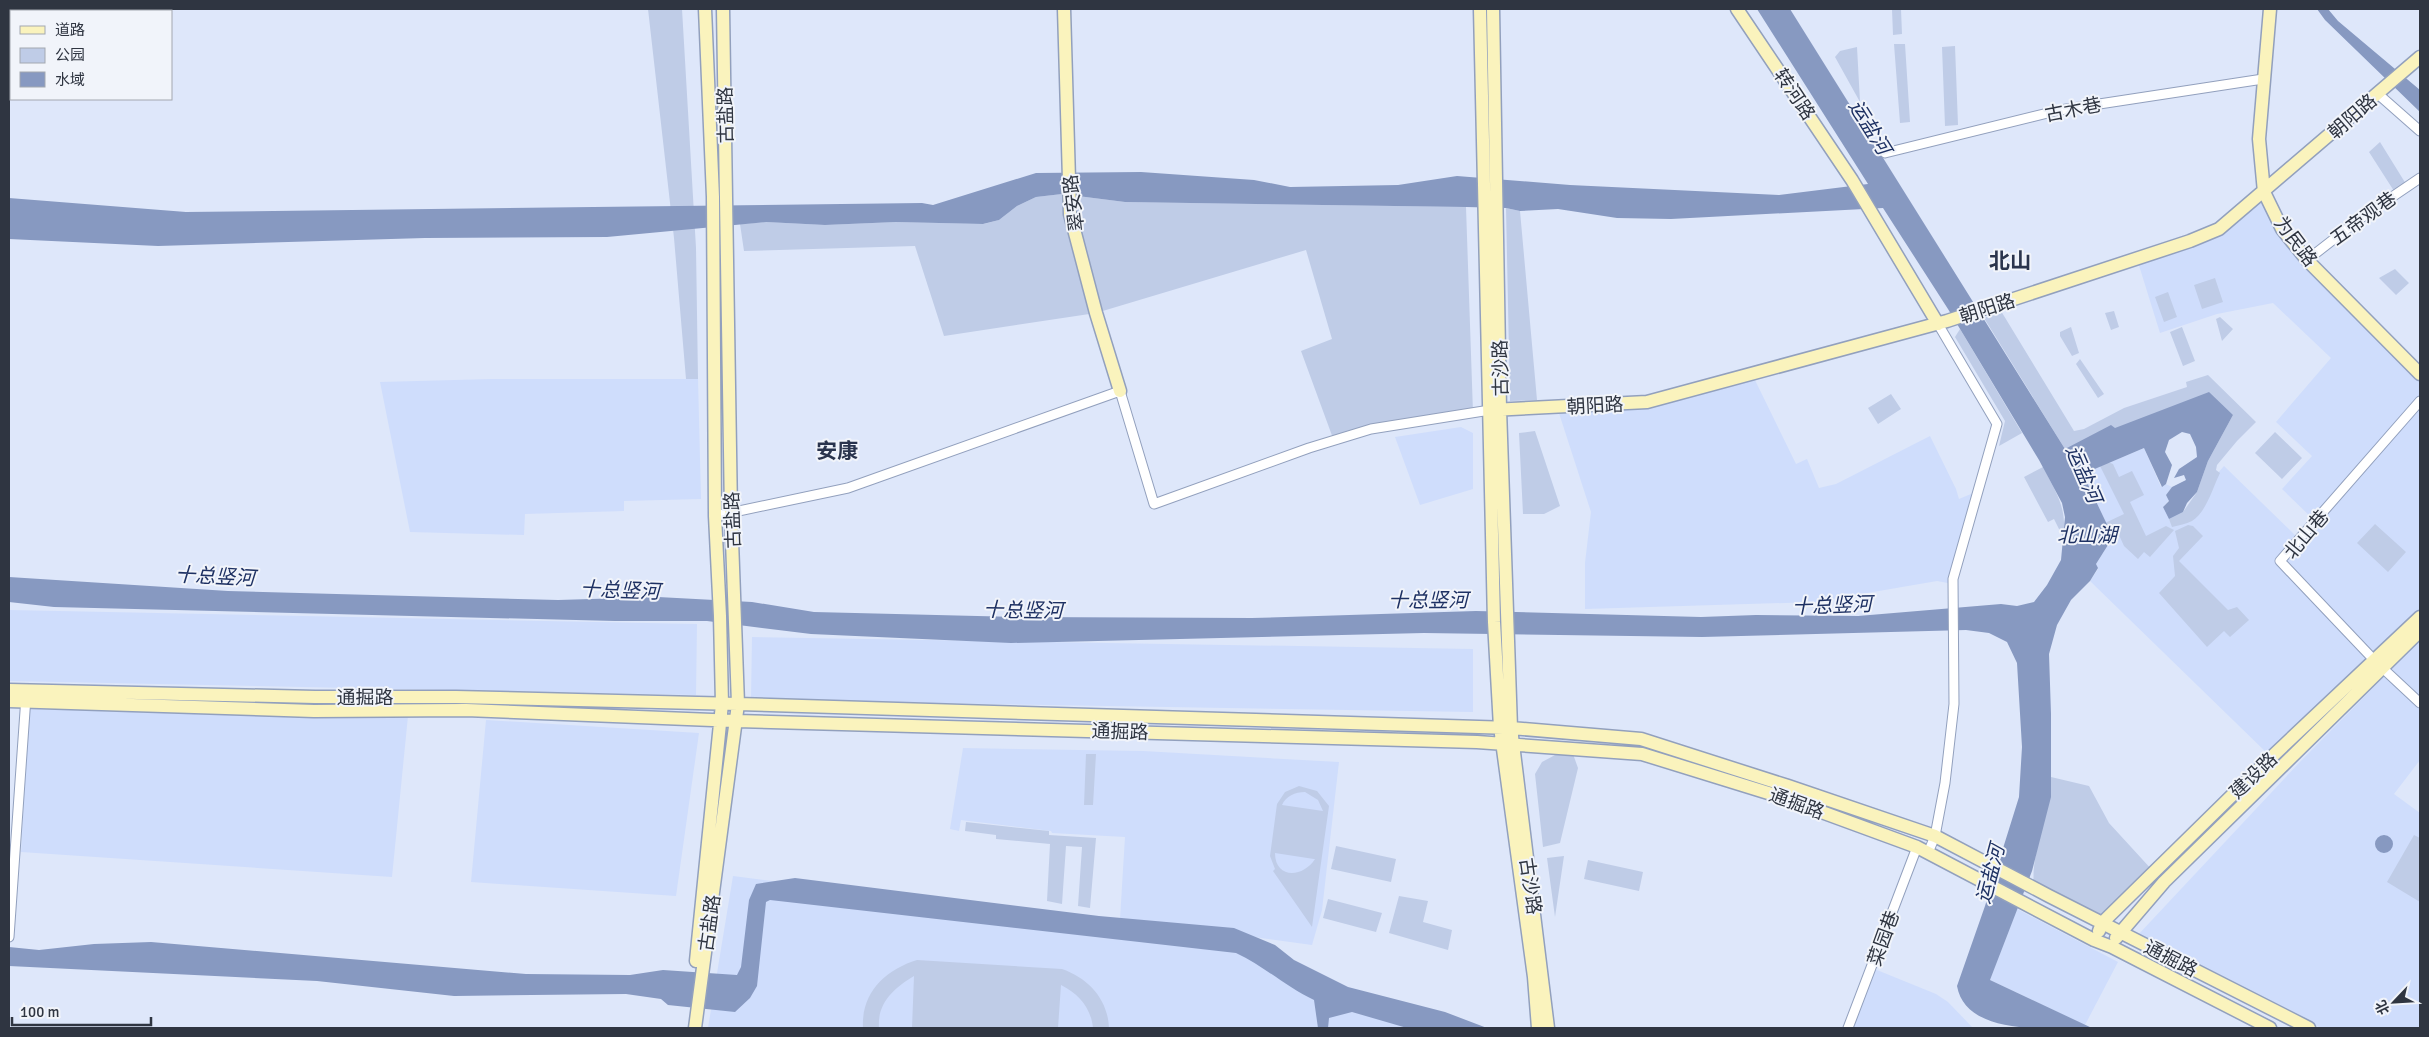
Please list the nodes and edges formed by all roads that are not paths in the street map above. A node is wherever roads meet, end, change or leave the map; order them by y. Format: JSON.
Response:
{"nodes":[{"id":1,"x":705,"y":9,"type":"edge"},
{"id":2,"x":723,"y":9,"type":"edge"},
{"id":3,"x":1064,"y":9,"type":"edge"},
{"id":4,"x":1480,"y":9,"type":"edge"},
{"id":5,"x":1493,"y":9,"type":"edge"},
{"id":6,"x":1737,"y":9,"type":"edge"},
{"id":7,"x":2270,"y":9,"type":"edge"},
{"id":8,"x":2420,"y":56,"type":"edge"},
{"id":9,"x":2263,"y":79,"type":"junction"},
{"id":10,"x":2382,"y":90,"type":"junction"},
{"id":11,"x":2420,"y":131,"type":"edge"},
{"id":12,"x":1885,"y":153,"type":"dead end"},
{"id":13,"x":1490,"y":162,"type":"junction"},
{"id":14,"x":2420,"y":178,"type":"edge"},
{"id":15,"x":2264,"y":192,"type":"junction"},
{"id":16,"x":2307,"y":260,"type":"junction"},
{"id":17,"x":1943,"y":322,"type":"junction"},
{"id":18,"x":2420,"y":374,"type":"edge"},
{"id":19,"x":1120,"y":391,"type":"junction"},
{"id":20,"x":2420,"y":401,"type":"edge"},
{"id":21,"x":1495,"y":410,"type":"junction"},
{"id":22,"x":732,"y":514,"type":"junction"},
{"id":23,"x":715,"y":516,"type":"junction"},
{"id":24,"x":1500,"y":596,"type":"junction"},
{"id":25,"x":2420,"y":617,"type":"edge"},
{"id":26,"x":2420,"y":631,"type":"edge"},
{"id":27,"x":2379,"y":664,"type":"junction"},
{"id":28,"x":9,"y":690,"type":"edge"},
{"id":29,"x":26,"y":696,"type":"junction"},
{"id":30,"x":9,"y":701,"type":"edge"},
{"id":31,"x":2420,"y":703,"type":"edge"},
{"id":32,"x":722,"y":704,"type":"junction"},
{"id":33,"x":738,"y":704,"type":"junction"},
{"id":34,"x":721,"y":720,"type":"junction"},
{"id":35,"x":737,"y":721,"type":"junction"},
{"id":36,"x":1505,"y":727,"type":"junction"},
{"id":37,"x":1507,"y":744,"type":"junction"},
{"id":38,"x":1935,"y":836,"type":"junction"},
{"id":39,"x":1922,"y":850,"type":"junction"},
{"id":40,"x":2102,"y":923,"type":"junction"},
{"id":41,"x":2119,"y":932,"type":"junction"},
{"id":42,"x":9,"y":936,"type":"edge"},
{"id":43,"x":2094,"y":940,"type":"junction"},
{"id":44,"x":2112,"y":947,"type":"junction"},
{"id":45,"x":700,"y":965,"type":"junction"},
{"id":46,"x":694,"y":1008,"type":"junction"},
{"id":47,"x":688,"y":1028,"type":"edge"},
{"id":48,"x":695,"y":1028,"type":"edge"},
{"id":49,"x":1538,"y":1028,"type":"edge"},
{"id":50,"x":1548,"y":1028,"type":"edge"},
{"id":51,"x":1848,"y":1028,"type":"edge"},
{"id":52,"x":2270,"y":1028,"type":"edge"},
{"id":53,"x":2309,"y":1028,"type":"edge"}],
"edges":[{"from":1,"to":23,"type":"main road","name":"古盐路"},
{"from":2,"to":22,"type":"main road","name":"古盐路"},
{"from":3,"to":19,"type":"main road","name":"翠安路"},
{"from":4,"to":13,"type":"main road","name":"古沙路"},
{"from":5,"to":13,"type":"main road","name":"古沙路"},
{"from":6,"to":17,"type":"main road","name":"转河路"},
{"from":7,"to":9,"type":"main road","name":"为民路"},
{"from":8,"to":10,"type":"main road","name":"朝阳路"},
{"from":9,"to":12,"type":"street","name":"古木巷"},
{"from":9,"to":15,"type":"main road","name":"为民路"},
{"from":10,"to":11,"type":"street"},
{"from":10,"to":15,"type":"main road","name":"朝阳路"},
{"from":13,"to":21,"type":"main road","name":"古沙路"},
{"from":14,"to":16,"type":"street","name":"五帝观巷"},
{"from":15,"to":16,"type":"main road","name":"为民路"},
{"from":15,"to":17,"type":"main road","name":"朝阳路"},
{"from":16,"to":18,"type":"main road","name":"为民路"},
{"from":17,"to":21,"type":"main road","name":"朝阳路"},
{"from":17,"to":38,"type":"street","name":"菜园巷"},
{"from":19,"to":21,"type":"street"},
{"from":19,"to":22,"type":"street"},
{"from":20,"to":27,"type":"street","name":"北山巷"},
{"from":21,"to":24,"type":"main road","name":"古沙路"},
{"from":22,"to":23,"type":"street"},
{"from":22,"to":33,"type":"main road","name":"古盐路"},
{"from":23,"to":32,"type":"main road","name":"古盐路"},
{"from":24,"to":36,"type":"main road","name":"古沙路"},
{"from":24,"to":36,"type":"main road","name":"古沙路"},
{"from":25,"to":27,"type":"main road","name":"建设路"},
{"from":26,"to":27,"type":"main road","name":"建设路"},
{"from":27,"to":31,"type":"street","name":"北山巷"},
{"from":27,"to":40,"type":"main road","name":"建设路"},
{"from":27,"to":41,"type":"main road","name":"建设路"},
{"from":28,"to":29,"type":"main road","name":"通掘路"},
{"from":29,"to":30,"type":"main road","name":"通掘路"},
{"from":29,"to":32,"type":"main road","name":"通掘路"},
{"from":29,"to":34,"type":"main road","name":"通掘路"},
{"from":29,"to":42,"type":"street"},
{"from":32,"to":33,"type":"main road","name":"通掘路"},
{"from":32,"to":34,"type":"main road","name":"古盐路"},
{"from":33,"to":35,"type":"main road","name":"古盐路"},
{"from":33,"to":36,"type":"main road","name":"通掘路"},
{"from":34,"to":35,"type":"main road","name":"通掘路"},
{"from":34,"to":45,"type":"main road","name":"古盐路"},
{"from":35,"to":37,"type":"main road","name":"通掘路"},
{"from":35,"to":45,"type":"main road","name":"古盐路"},
{"from":36,"to":37,"type":"main road"},
{"from":36,"to":38,"type":"main road","name":"通掘路"},
{"from":37,"to":39,"type":"main road","name":"通掘路"},
{"from":37,"to":49,"type":"main road","name":"古沙路"},
{"from":37,"to":50,"type":"main road","name":"古沙路"},
{"from":38,"to":39,"type":"street","name":"菜园巷"},
{"from":38,"to":40,"type":"main road","name":"通掘路"},
{"from":39,"to":43,"type":"main road","name":"通掘路"},
{"from":39,"to":51,"type":"street","name":"菜园巷"},
{"from":40,"to":41,"type":"main road","name":"通掘路"},
{"from":40,"to":43,"type":"main road","name":"建设路"},
{"from":41,"to":44,"type":"main road","name":"建设路"},
{"from":41,"to":53,"type":"main road","name":"通掘路"},
{"from":43,"to":44,"type":"main road","name":"通掘路"},
{"from":44,"to":52,"type":"main road","name":"通掘路"},
{"from":45,"to":46,"type":"main road","name":"古盐路"},
{"from":46,"to":47,"type":"main road","name":"古盐路"},
{"from":46,"to":48,"type":"main road","name":"古盐路"}]}
